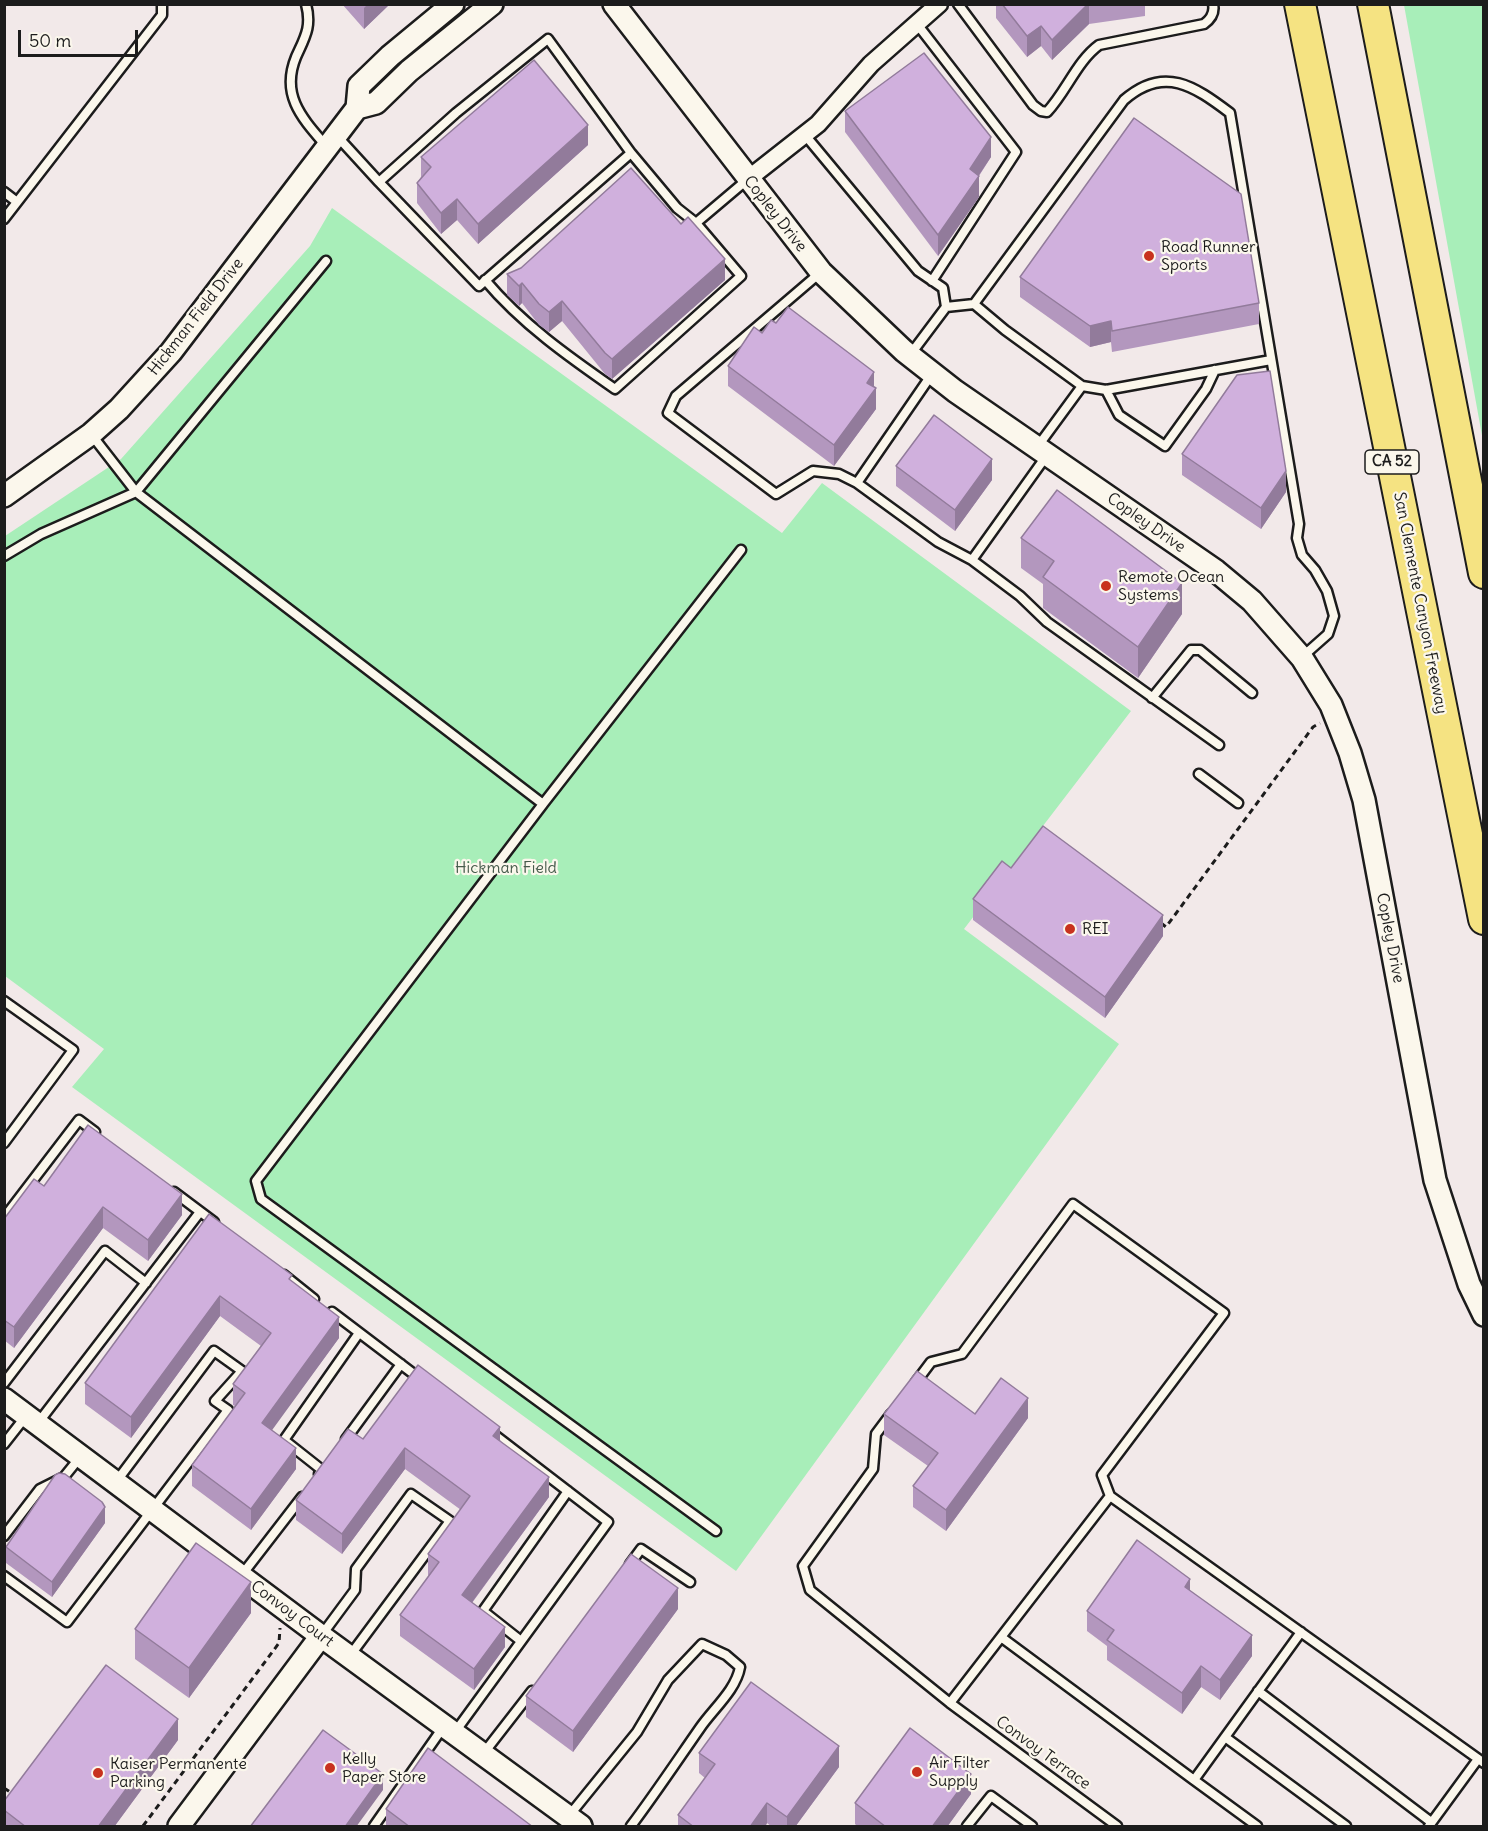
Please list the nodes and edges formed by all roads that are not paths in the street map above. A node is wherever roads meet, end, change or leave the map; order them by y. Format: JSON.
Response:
{"nodes":[{"id":1,"x":162,"y":4,"type":"edge"},
{"id":2,"x":306,"y":4,"type":"edge"},
{"id":3,"x":453,"y":4,"type":"edge"},
{"id":4,"x":492,"y":4,"type":"edge"},
{"id":5,"x":614,"y":4,"type":"edge"},
{"id":6,"x":939,"y":4,"type":"edge"},
{"id":7,"x":958,"y":4,"type":"edge"},
{"id":8,"x":1213,"y":4,"type":"edge"},
{"id":9,"x":1300,"y":4,"type":"edge"},
{"id":10,"x":1373,"y":4,"type":"edge"},
{"id":11,"x":917,"y":24,"type":"junction"},
{"id":12,"x":357,"y":108,"type":"junction"},
{"id":13,"x":805,"y":135,"type":"junction"},
{"id":14,"x":332,"y":141,"type":"junction"},
{"id":15,"x":631,"y":153,"type":"junction"},
{"id":16,"x":748,"y":179,"type":"junction"},
{"id":17,"x":379,"y":182,"type":"junction"},
{"id":18,"x":4,"y":192,"type":"edge"},
{"id":19,"x":17,"y":201,"type":"junction"},
{"id":20,"x":4,"y":219,"type":"edge"},
{"id":21,"x":696,"y":223,"type":"junction"},
{"id":22,"x":326,"y":261,"type":"dead end"},
{"id":23,"x":821,"y":272,"type":"junction"},
{"id":24,"x":486,"y":280,"type":"junction"},
{"id":25,"x":932,"y":281,"type":"junction"},
{"id":26,"x":974,"y":304,"type":"junction"},
{"id":27,"x":946,"y":307,"type":"junction"},
{"id":28,"x":909,"y":355,"type":"junction"},
{"id":29,"x":1271,"y":360,"type":"junction"},
{"id":30,"x":1215,"y":370,"type":"junction"},
{"id":31,"x":932,"y":373,"type":"junction"},
{"id":32,"x":1082,"y":386,"type":"junction"},
{"id":33,"x":1106,"y":390,"type":"junction"},
{"id":34,"x":91,"y":434,"type":"junction"},
{"id":35,"x":1042,"y":451,"type":"junction"},
{"id":36,"x":857,"y":483,"type":"junction"},
{"id":37,"x":136,"y":492,"type":"junction"},
{"id":38,"x":4,"y":496,"type":"edge"},
{"id":39,"x":741,"y":550,"type":"dead end"},
{"id":40,"x":4,"y":556,"type":"edge"},
{"id":41,"x":972,"y":560,"type":"junction"},
{"id":42,"x":1484,"y":573,"type":"edge"},
{"id":43,"x":1302,"y":658,"type":"junction"},
{"id":44,"x":1252,"y":693,"type":"dead end"},
{"id":45,"x":1152,"y":698,"type":"junction"},
{"id":46,"x":1219,"y":745,"type":"dead end"},
{"id":47,"x":1199,"y":774,"type":"dead end"},
{"id":48,"x":1238,"y":803,"type":"dead end"},
{"id":49,"x":543,"y":804,"type":"junction"},
{"id":50,"x":1484,"y":919,"type":"edge"},
{"id":51,"x":4,"y":1001,"type":"edge"},
{"id":52,"x":107,"y":1141,"type":"edge"},
{"id":53,"x":4,"y":1143,"type":"edge"},
{"id":54,"x":163,"y":1184,"type":"edge"},
{"id":55,"x":200,"y":1212,"type":"junction"},
{"id":56,"x":4,"y":1218,"type":"edge"},
{"id":57,"x":219,"y":1226,"type":"edge"},
{"id":58,"x":275,"y":1269,"type":"edge"},
{"id":59,"x":146,"y":1283,"type":"junction"},
{"id":60,"x":1484,"y":1315,"type":"edge"},
{"id":61,"x":359,"y":1332,"type":"junction"},
{"id":62,"x":401,"y":1364,"type":"junction"},
{"id":63,"x":4,"y":1383,"type":"edge"},
{"id":64,"x":429,"y":1386,"type":"edge"},
{"id":65,"x":910,"y":1389,"type":"edge"},
{"id":66,"x":4,"y":1399,"type":"edge"},
{"id":67,"x":897,"y":1407,"type":"edge"},
{"id":68,"x":32,"y":1420,"type":"junction"},
{"id":69,"x":484,"y":1428,"type":"edge"},
{"id":70,"x":4,"y":1444,"type":"edge"},
{"id":71,"x":337,"y":1450,"type":"edge"},
{"id":72,"x":81,"y":1456,"type":"junction"},
{"id":73,"x":329,"y":1460,"type":"edge"},
{"id":74,"x":322,"y":1470,"type":"junction"},
{"id":75,"x":316,"y":1478,"type":"edge"},
{"id":76,"x":116,"y":1482,"type":"junction"},
{"id":77,"x":309,"y":1487,"type":"edge"},
{"id":78,"x":568,"y":1491,"type":"junction"},
{"id":79,"x":1110,"y":1496,"type":"junction"},
{"id":80,"x":153,"y":1510,"type":"junction"},
{"id":81,"x":716,"y":1531,"type":"dead end"},
{"id":82,"x":4,"y":1536,"type":"edge"},
{"id":83,"x":627,"y":1568,"type":"edge"},
{"id":84,"x":241,"y":1575,"type":"junction"},
{"id":85,"x":4,"y":1576,"type":"edge"},
{"id":86,"x":690,"y":1582,"type":"dead end"},
{"id":87,"x":1301,"y":1632,"type":"junction"},
{"id":88,"x":321,"y":1636,"type":"junction"},
{"id":89,"x":1001,"y":1637,"type":"junction"},
{"id":90,"x":521,"y":1641,"type":"junction"},
{"id":91,"x":349,"y":1657,"type":"junction"},
{"id":92,"x":540,"y":1680,"type":"edge"},
{"id":93,"x":1258,"y":1691,"type":"junction"},
{"id":94,"x":950,"y":1703,"type":"junction"},
{"id":95,"x":449,"y":1730,"type":"junction"},
{"id":96,"x":1225,"y":1737,"type":"junction"},
{"id":97,"x":483,"y":1755,"type":"junction"},
{"id":98,"x":1481,"y":1761,"type":"edge"},
{"id":99,"x":1194,"y":1780,"type":"junction"},
{"id":100,"x":574,"y":1822,"type":"edge"},
{"id":101,"x":1430,"y":1824,"type":"edge"},
{"id":102,"x":179,"y":1827,"type":"edge"},
{"id":103,"x":374,"y":1827,"type":"edge"},
{"id":104,"x":631,"y":1827,"type":"edge"},
{"id":105,"x":967,"y":1827,"type":"edge"},
{"id":106,"x":1032,"y":1827,"type":"edge"},
{"id":107,"x":1117,"y":1827,"type":"edge"},
{"id":108,"x":1257,"y":1827,"type":"edge"},
{"id":109,"x":1346,"y":1827,"type":"edge"}],
"edges":[{"from":1,"to":19,"type":"lane"},
{"from":2,"to":14,"type":"lane"},
{"from":3,"to":12,"type":"street","name":"Hickman Field Drive"},
{"from":4,"to":12,"type":"street","name":"Hickman Field Drive"},
{"from":5,"to":16,"type":"street","name":"Copley Drive"},
{"from":6,"to":11,"type":"street"},
{"from":7,"to":8,"type":"lane"},
{"from":9,"to":50,"type":"highway","name":"San Clemente Canyon Freeway","number":"CA 52"},
{"from":10,"to":42,"type":"highway"},
{"from":11,"to":13,"type":"street"},
{"from":11,"to":25,"type":"lane"},
{"from":12,"to":14,"type":"street","name":"Hickman Field Drive"},
{"from":13,"to":16,"type":"street"},
{"from":13,"to":25,"type":"lane"},
{"from":14,"to":17,"type":"lane"},
{"from":14,"to":34,"type":"street","name":"Hickman Field Drive"},
{"from":15,"to":17,"type":"lane"},
{"from":15,"to":21,"type":"lane"},
{"from":15,"to":24,"type":"lane"},
{"from":16,"to":21,"type":"lane"},
{"from":16,"to":23,"type":"street","name":"Copley Drive"},
{"from":17,"to":24,"type":"lane"},
{"from":18,"to":19,"type":"lane"},
{"from":19,"to":20,"type":"lane"},
{"from":21,"to":24,"type":"lane"},
{"from":22,"to":37,"type":"lane"},
{"from":23,"to":28,"type":"street","name":"Copley Drive"},
{"from":23,"to":36,"type":"lane"},
{"from":25,"to":27,"type":"lane"},
{"from":26,"to":27,"type":"lane"},
{"from":26,"to":29,"type":"lane"},
{"from":26,"to":32,"type":"lane"},
{"from":27,"to":28,"type":"lane"},
{"from":28,"to":31,"type":"street","name":"Copley Drive"},
{"from":29,"to":30,"type":"lane"},
{"from":29,"to":43,"type":"lane"},
{"from":30,"to":33,"type":"lane"},
{"from":30,"to":33,"type":"lane"},
{"from":31,"to":35,"type":"street","name":"Copley Drive"},
{"from":31,"to":36,"type":"lane"},
{"from":32,"to":33,"type":"lane"},
{"from":32,"to":35,"type":"lane"},
{"from":34,"to":37,"type":"lane"},
{"from":34,"to":38,"type":"street","name":"Hickman Field Drive"},
{"from":35,"to":41,"type":"lane"},
{"from":35,"to":43,"type":"street","name":"Copley Drive"},
{"from":36,"to":41,"type":"lane"},
{"from":37,"to":40,"type":"lane"},
{"from":37,"to":49,"type":"lane"},
{"from":39,"to":49,"type":"lane"},
{"from":41,"to":45,"type":"lane"},
{"from":43,"to":60,"type":"street","name":"Copley Drive"},
{"from":44,"to":45,"type":"lane"},
{"from":45,"to":46,"type":"lane"},
{"from":47,"to":48,"type":"lane"},
{"from":49,"to":81,"type":"lane"},
{"from":51,"to":53,"type":"lane"},
{"from":52,"to":56,"type":"lane"},
{"from":54,"to":55,"type":"lane"},
{"from":55,"to":57,"type":"lane"},
{"from":55,"to":59,"type":"lane"},
{"from":58,"to":61,"type":"lane"},
{"from":59,"to":63,"type":"lane"},
{"from":59,"to":68,"type":"lane"},
{"from":61,"to":62,"type":"lane"},
{"from":61,"to":74,"type":"lane"},
{"from":62,"to":64,"type":"lane"},
{"from":62,"to":71,"type":"lane"},
{"from":65,"to":79,"type":"lane"},
{"from":66,"to":68,"type":"street","name":"Convoy Court"},
{"from":67,"to":94,"type":"lane","name":"Convoy Terrace"},
{"from":68,"to":70,"type":"lane"},
{"from":68,"to":72,"type":"street","name":"Convoy Court"},
{"from":69,"to":78,"type":"lane"},
{"from":72,"to":76,"type":"street","name":"Convoy Court"},
{"from":72,"to":82,"type":"lane"},
{"from":73,"to":74,"type":"lane"},
{"from":74,"to":75,"type":"lane"},
{"from":76,"to":80,"type":"street","name":"Convoy Court"},
{"from":76,"to":80,"type":"lane"},
{"from":77,"to":84,"type":"lane"},
{"from":78,"to":90,"type":"lane"},
{"from":78,"to":90,"type":"lane"},
{"from":79,"to":87,"type":"lane"},
{"from":79,"to":89,"type":"lane"},
{"from":80,"to":84,"type":"street","name":"Convoy Court"},
{"from":80,"to":85,"type":"lane"},
{"from":83,"to":86,"type":"lane"},
{"from":84,"to":88,"type":"street","name":"Convoy Court"},
{"from":87,"to":93,"type":"lane"},
{"from":87,"to":98,"type":"lane"},
{"from":88,"to":91,"type":"street","name":"Convoy Court"},
{"from":88,"to":91,"type":"lane"},
{"from":88,"to":102,"type":"street"},
{"from":89,"to":94,"type":"lane"},
{"from":89,"to":99,"type":"lane"},
{"from":90,"to":95,"type":"lane"},
{"from":91,"to":95,"type":"street","name":"Convoy Court"},
{"from":92,"to":97,"type":"lane"},
{"from":93,"to":96,"type":"lane"},
{"from":93,"to":101,"type":"lane"},
{"from":94,"to":107,"type":"lane","name":"Convoy Terrace"},
{"from":95,"to":97,"type":"street","name":"Convoy Court"},
{"from":95,"to":103,"type":"lane"},
{"from":96,"to":99,"type":"lane"},
{"from":96,"to":109,"type":"lane"},
{"from":97,"to":100,"type":"street","name":"Convoy Court"},
{"from":98,"to":101,"type":"lane"},
{"from":99,"to":108,"type":"lane"},
{"from":100,"to":104,"type":"lane"},
{"from":105,"to":106,"type":"lane"}]}
